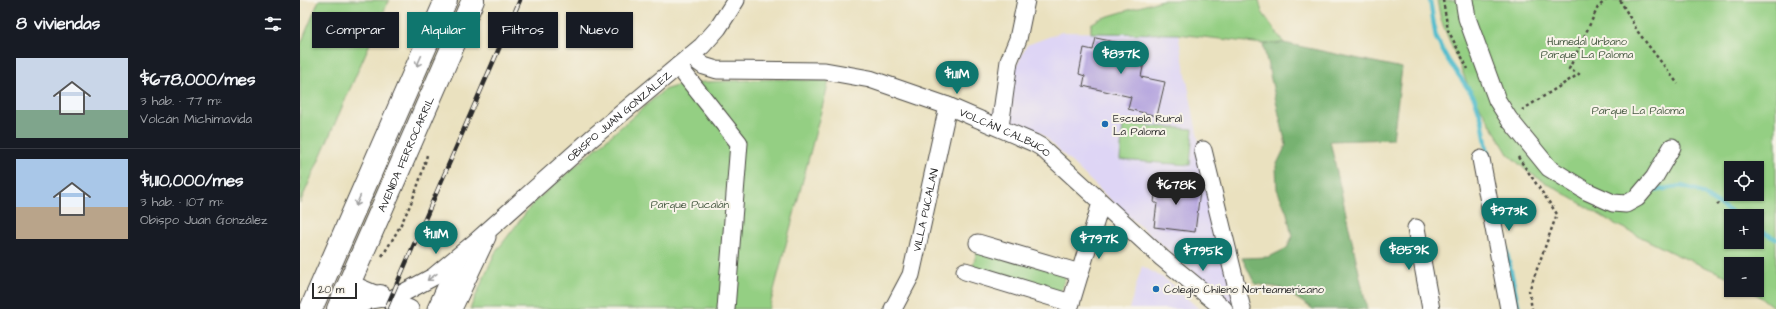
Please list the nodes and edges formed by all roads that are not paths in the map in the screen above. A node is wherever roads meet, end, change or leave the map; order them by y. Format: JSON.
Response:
{"nodes":[{"id":1,"x":446,"y":0,"type":"edge"},
{"id":2,"x":473,"y":0,"type":"edge"},
{"id":3,"x":736,"y":0,"type":"edge"},
{"id":4,"x":1026,"y":0,"type":"edge"},
{"id":5,"x":1464,"y":0,"type":"edge"},
{"id":6,"x":684,"y":61,"type":"junction"},
{"id":7,"x":948,"y":106,"type":"junction"},
{"id":8,"x":1000,"y":127,"type":"junction"},
{"id":9,"x":1672,"y":147,"type":"dead end"},
{"id":10,"x":1203,"y":150,"type":"dead end"},
{"id":11,"x":1481,"y":159,"type":"dead end"},
{"id":12,"x":1101,"y":203,"type":"junction"},
{"id":13,"x":494,"y":225,"type":"junction"},
{"id":14,"x":1416,"y":228,"type":"dead end"},
{"id":15,"x":978,"y":243,"type":"dead end"},
{"id":16,"x":462,"y":253,"type":"junction"},
{"id":17,"x":965,"y":271,"type":"dead end"},
{"id":18,"x":326,"y":273,"type":"junction"},
{"id":19,"x":1080,"y":273,"type":"junction"},
{"id":20,"x":350,"y":283,"type":"junction"},
{"id":21,"x":385,"y":298,"type":"junction"},
{"id":22,"x":1070,"y":306,"type":"edge"},
{"id":23,"x":311,"y":309,"type":"edge"},
{"id":24,"x":338,"y":309,"type":"edge"},
{"id":25,"x":346,"y":309,"type":"edge"},
{"id":26,"x":410,"y":309,"type":"edge"},
{"id":27,"x":436,"y":309,"type":"edge"},
{"id":28,"x":453,"y":309,"type":"edge"},
{"id":29,"x":726,"y":309,"type":"edge"},
{"id":30,"x":892,"y":309,"type":"edge"},
{"id":31,"x":1224,"y":309,"type":"edge"},
{"id":32,"x":1242,"y":309,"type":"edge"},
{"id":33,"x":1432,"y":309,"type":"edge"},
{"id":34,"x":1509,"y":309,"type":"edge"}],
"edges":[{"from":1,"to":18,"type":"main road","one_way":true},
{"from":2,"to":20,"type":"main road","name":"AVENIDA FERROCARRIL"},
{"from":3,"to":6,"type":"street","name":"OBISPO JUAN GONZÁLEZ"},
{"from":4,"to":8,"type":"street"},
{"from":5,"to":9,"type":"street"},
{"from":6,"to":7,"type":"street","name":"VOLCÁN CALBUCO"},
{"from":6,"to":13,"type":"street","name":"OBISPO JUAN GONZÁLEZ"},
{"from":6,"to":29,"type":"street"},
{"from":7,"to":8,"type":"street","name":"VOLCÁN CALBUCO"},
{"from":7,"to":30,"type":"street","name":"VILLA PUCALAN"},
{"from":8,"to":12,"type":"street","name":"VOLCÁN CALBUCO"},
{"from":10,"to":32,"type":"street"},
{"from":11,"to":34,"type":"street"},
{"from":12,"to":19,"type":"street"},
{"from":12,"to":31,"type":"street","name":"VOLCÁN CALBUCO"},
{"from":13,"to":16,"type":"street","name":"OBISPO JUAN GONZÁLEZ"},
{"from":13,"to":28,"type":"street","name":"OBISPO JUAN GONZÁLEZ"},
{"from":14,"to":33,"type":"street"},
{"from":15,"to":19,"type":"street"},
{"from":16,"to":21,"type":"street","name":"OBISPO JUAN GONZÁLEZ","one_way":true},
{"from":16,"to":27,"type":"street","name":"OBISPO JUAN GONZÁLEZ"},
{"from":17,"to":22,"type":"street"},
{"from":18,"to":20,"type":"main road"},
{"from":18,"to":23,"type":"main road"},
{"from":19,"to":22,"type":"street"},
{"from":20,"to":21,"type":"street"},
{"from":20,"to":24,"type":"main road","name":"AVENIDA FERROCARRIL"},
{"from":21,"to":25,"type":"main road"},
{"from":21,"to":26,"type":"street"}]}
